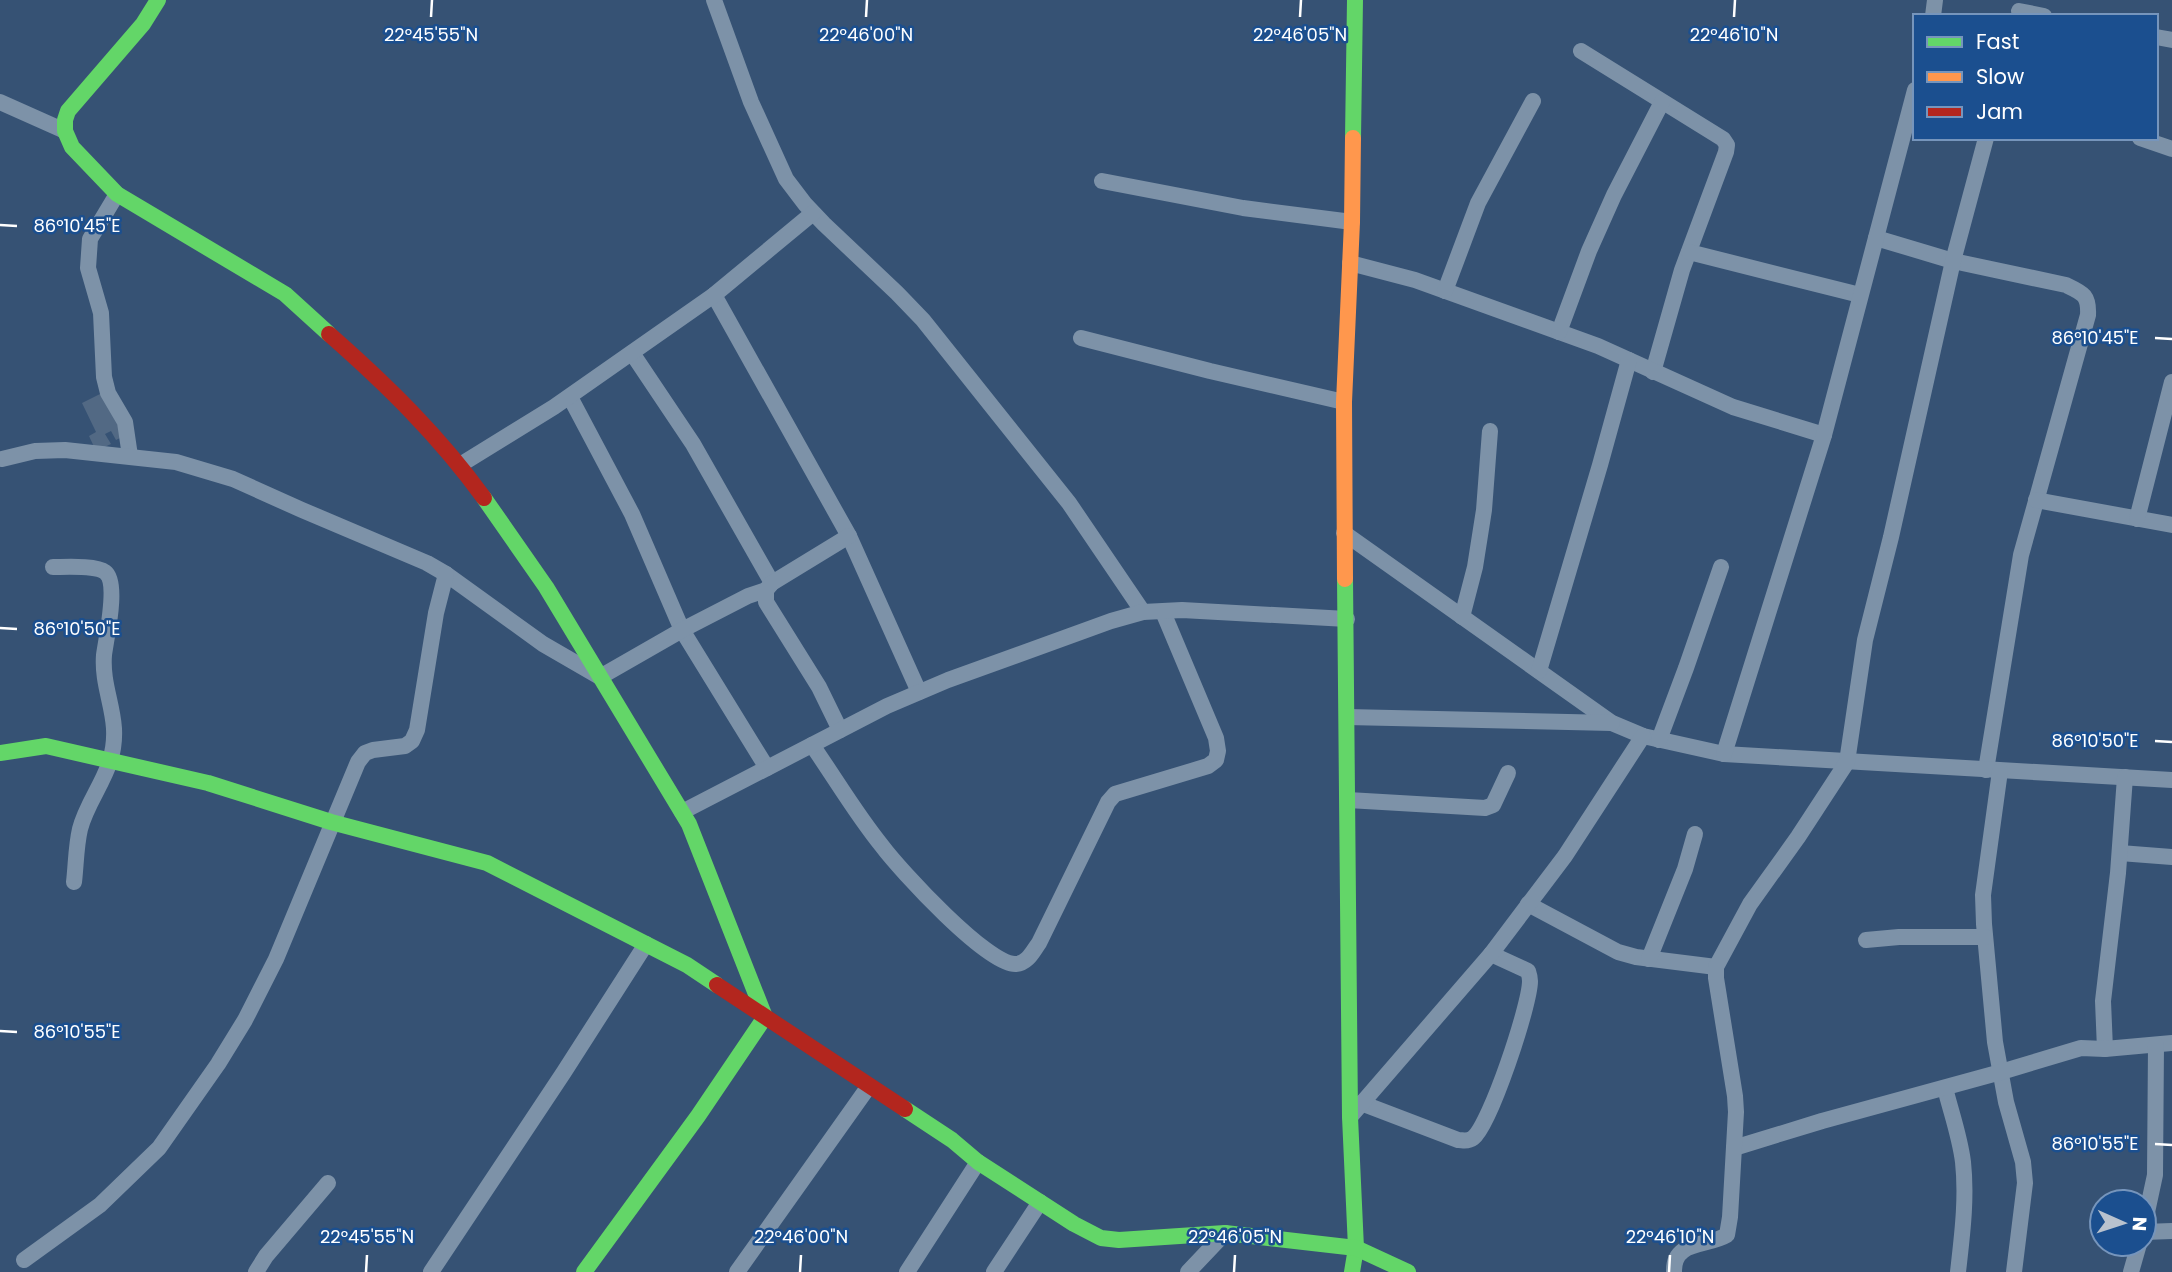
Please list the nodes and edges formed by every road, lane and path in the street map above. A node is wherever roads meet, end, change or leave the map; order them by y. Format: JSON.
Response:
{"nodes":[{"id":1,"x":158,"y":0,"type":"edge"},
{"id":2,"x":714,"y":0,"type":"edge"},
{"id":3,"x":1356,"y":0,"type":"edge"},
{"id":4,"x":2019,"y":9,"type":"edge"},
{"id":5,"x":2037,"y":14,"type":"edge"},
{"id":6,"x":1581,"y":51,"type":"dead end"},
{"id":7,"x":1913,"y":98,"type":"edge"},
{"id":8,"x":1533,"y":101,"type":"dead end"},
{"id":9,"x":0,"y":102,"type":"edge"},
{"id":10,"x":1662,"y":102,"type":"junction"},
{"id":11,"x":65,"y":131,"type":"junction"},
{"id":12,"x":1985,"y":140,"type":"edge"},
{"id":13,"x":2146,"y":140,"type":"edge"},
{"id":14,"x":2172,"y":149,"type":"edge"},
{"id":15,"x":1102,"y":181,"type":"dead end"},
{"id":16,"x":117,"y":194,"type":"junction"},
{"id":17,"x":813,"y":213,"type":"junction"},
{"id":18,"x":1352,"y":222,"type":"junction"},
{"id":19,"x":1876,"y":238,"type":"junction"},
{"id":20,"x":1689,"y":252,"type":"junction"},
{"id":21,"x":1953,"y":261,"type":"junction"},
{"id":22,"x":1350,"y":263,"type":"junction"},
{"id":23,"x":1445,"y":291,"type":"junction"},
{"id":24,"x":714,"y":295,"type":"junction"},
{"id":25,"x":1860,"y":295,"type":"junction"},
{"id":26,"x":1559,"y":332,"type":"junction"},
{"id":27,"x":1082,"y":338,"type":"dead end"},
{"id":28,"x":632,"y":353,"type":"junction"},
{"id":29,"x":1629,"y":360,"type":"junction"},
{"id":30,"x":1653,"y":372,"type":"junction"},
{"id":31,"x":2172,"y":382,"type":"edge"},
{"id":32,"x":570,"y":397,"type":"junction"},
{"id":33,"x":1344,"y":402,"type":"junction"},
{"id":34,"x":1490,"y":432,"type":"dead end"},
{"id":35,"x":1824,"y":435,"type":"junction"},
{"id":36,"x":134,"y":457,"type":"junction"},
{"id":37,"x":2,"y":459,"type":"edge"},
{"id":38,"x":460,"y":465,"type":"junction"},
{"id":39,"x":2036,"y":499,"type":"junction"},
{"id":40,"x":2137,"y":519,"type":"junction"},
{"id":41,"x":2172,"y":525,"type":"edge"},
{"id":42,"x":1344,"y":533,"type":"junction"},
{"id":43,"x":849,"y":537,"type":"junction"},
{"id":44,"x":1721,"y":566,"type":"dead end"},
{"id":45,"x":52,"y":567,"type":"dead end"},
{"id":46,"x":446,"y":574,"type":"junction"},
{"id":47,"x":769,"y":586,"type":"junction"},
{"id":48,"x":1163,"y":611,"type":"junction"},
{"id":49,"x":1143,"y":612,"type":"junction"},
{"id":50,"x":1462,"y":617,"type":"junction"},
{"id":51,"x":1347,"y":619,"type":"junction"},
{"id":52,"x":682,"y":630,"type":"junction"},
{"id":53,"x":1539,"y":671,"type":"junction"},
{"id":54,"x":600,"y":677,"type":"junction"},
{"id":55,"x":919,"y":692,"type":"junction"},
{"id":56,"x":1347,"y":717,"type":"junction"},
{"id":57,"x":1612,"y":723,"type":"junction"},
{"id":58,"x":841,"y":730,"type":"junction"},
{"id":59,"x":1651,"y":738,"type":"junction"},
{"id":60,"x":812,"y":745,"type":"junction"},
{"id":61,"x":0,"y":753,"type":"edge"},
{"id":62,"x":1724,"y":754,"type":"junction"},
{"id":63,"x":111,"y":760,"type":"junction"},
{"id":64,"x":1847,"y":762,"type":"junction"},
{"id":65,"x":767,"y":768,"type":"junction"},
{"id":66,"x":1993,"y":770,"type":"junction"},
{"id":67,"x":1508,"y":773,"type":"dead end"},
{"id":68,"x":2125,"y":777,"type":"junction"},
{"id":69,"x":2172,"y":780,"type":"edge"},
{"id":70,"x":1348,"y":800,"type":"junction"},
{"id":71,"x":682,"y":812,"type":"junction"},
{"id":72,"x":331,"y":822,"type":"junction"},
{"id":73,"x":1695,"y":834,"type":"dead end"},
{"id":74,"x":2120,"y":853,"type":"junction"},
{"id":75,"x":2172,"y":857,"type":"edge"},
{"id":76,"x":74,"y":883,"type":"dead end"},
{"id":77,"x":1528,"y":904,"type":"junction"},
{"id":78,"x":1985,"y":937,"type":"junction"},
{"id":79,"x":1866,"y":940,"type":"dead end"},
{"id":80,"x":646,"y":944,"type":"junction"},
{"id":81,"x":1491,"y":954,"type":"junction"},
{"id":82,"x":1649,"y":959,"type":"junction"},
{"id":83,"x":1716,"y":967,"type":"junction"},
{"id":84,"x":765,"y":1017,"type":"junction"},
{"id":85,"x":2164,"y":1044,"type":"edge"},
{"id":86,"x":2105,"y":1049,"type":"junction"},
{"id":87,"x":2001,"y":1072,"type":"junction"},
{"id":88,"x":869,"y":1086,"type":"junction"},
{"id":89,"x":1945,"y":1088,"type":"junction"},
{"id":90,"x":1361,"y":1103,"type":"junction"},
{"id":91,"x":2164,"y":1111,"type":"edge"},
{"id":92,"x":1350,"y":1117,"type":"junction"},
{"id":93,"x":1734,"y":1148,"type":"junction"},
{"id":94,"x":978,"y":1161,"type":"junction"},
{"id":95,"x":328,"y":1183,"type":"dead end"},
{"id":96,"x":2152,"y":1188,"type":"edge"},
{"id":97,"x":1040,"y":1202,"type":"junction"},
{"id":98,"x":1225,"y":1233,"type":"junction"},
{"id":99,"x":1356,"y":1248,"type":"junction"},
{"id":100,"x":24,"y":1260,"type":"dead end"},
{"id":101,"x":256,"y":1272,"type":"edge"},
{"id":102,"x":431,"y":1272,"type":"edge"},
{"id":103,"x":584,"y":1272,"type":"edge"},
{"id":104,"x":737,"y":1272,"type":"edge"},
{"id":105,"x":907,"y":1272,"type":"edge"},
{"id":106,"x":994,"y":1272,"type":"edge"},
{"id":107,"x":1188,"y":1272,"type":"edge"},
{"id":108,"x":1352,"y":1272,"type":"edge"},
{"id":109,"x":1408,"y":1272,"type":"edge"},
{"id":110,"x":1674,"y":1272,"type":"edge"},
{"id":111,"x":1958,"y":1272,"type":"edge"},
{"id":112,"x":2014,"y":1272,"type":"edge"}],
"edges":[{"from":1,"to":11,"type":"street"},
{"from":2,"to":17,"type":"street"},
{"from":3,"to":18,"type":"street"},
{"from":4,"to":5,"type":"street"},
{"from":6,"to":10,"type":"street"},
{"from":7,"to":19,"type":"street"},
{"from":8,"to":23,"type":"street"},
{"from":9,"to":11,"type":"street"},
{"from":10,"to":20,"type":"street"},
{"from":10,"to":26,"type":"street"},
{"from":11,"to":16,"type":"street"},
{"from":12,"to":21,"type":"street"},
{"from":13,"to":14,"type":"street"},
{"from":15,"to":18,"type":"street"},
{"from":16,"to":36,"type":"street"},
{"from":16,"to":38,"type":"street"},
{"from":17,"to":24,"type":"street"},
{"from":17,"to":49,"type":"street"},
{"from":18,"to":22,"type":"street"},
{"from":19,"to":21,"type":"street"},
{"from":19,"to":25,"type":"street"},
{"from":20,"to":25,"type":"street"},
{"from":20,"to":30,"type":"street"},
{"from":21,"to":39,"type":"street"},
{"from":21,"to":64,"type":"street"},
{"from":22,"to":23,"type":"street"},
{"from":22,"to":33,"type":"street"},
{"from":23,"to":26,"type":"street"},
{"from":24,"to":28,"type":"street"},
{"from":24,"to":43,"type":"street"},
{"from":25,"to":35,"type":"street"},
{"from":26,"to":29,"type":"street"},
{"from":27,"to":33,"type":"street"},
{"from":28,"to":32,"type":"street"},
{"from":28,"to":47,"type":"street"},
{"from":29,"to":30,"type":"street"},
{"from":29,"to":53,"type":"street"},
{"from":30,"to":35,"type":"street"},
{"from":31,"to":40,"type":"street"},
{"from":32,"to":38,"type":"street"},
{"from":32,"to":52,"type":"street"},
{"from":33,"to":42,"type":"street"},
{"from":34,"to":50,"type":"street"},
{"from":35,"to":62,"type":"street"},
{"from":36,"to":37,"type":"street"},
{"from":36,"to":46,"type":"street"},
{"from":38,"to":54,"type":"street"},
{"from":39,"to":40,"type":"street"},
{"from":39,"to":66,"type":"street"},
{"from":40,"to":41,"type":"street"},
{"from":42,"to":50,"type":"street"},
{"from":42,"to":51,"type":"street"},
{"from":43,"to":47,"type":"street"},
{"from":43,"to":55,"type":"street"},
{"from":44,"to":59,"type":"street"},
{"from":45,"to":63,"type":"street"},
{"from":46,"to":54,"type":"street"},
{"from":46,"to":72,"type":"street"},
{"from":47,"to":52,"type":"street"},
{"from":47,"to":58,"type":"street"},
{"from":48,"to":49,"type":"street"},
{"from":48,"to":51,"type":"street"},
{"from":48,"to":60,"type":"street"},
{"from":49,"to":55,"type":"street"},
{"from":50,"to":53,"type":"street"},
{"from":51,"to":56,"type":"street"},
{"from":52,"to":54,"type":"street"},
{"from":52,"to":65,"type":"street"},
{"from":53,"to":57,"type":"street"},
{"from":54,"to":71,"type":"street"},
{"from":55,"to":58,"type":"street"},
{"from":56,"to":57,"type":"street"},
{"from":56,"to":70,"type":"street"},
{"from":57,"to":59,"type":"street"},
{"from":58,"to":60,"type":"street"},
{"from":59,"to":62,"type":"street"},
{"from":59,"to":77,"type":"street"},
{"from":60,"to":65,"type":"street"},
{"from":61,"to":63,"type":"street"},
{"from":62,"to":64,"type":"street"},
{"from":63,"to":72,"type":"street"},
{"from":63,"to":76,"type":"street"},
{"from":64,"to":66,"type":"street"},
{"from":64,"to":83,"type":"street"},
{"from":65,"to":71,"type":"street"},
{"from":66,"to":68,"type":"street"},
{"from":66,"to":78,"type":"street"},
{"from":67,"to":70,"type":"street"},
{"from":68,"to":69,"type":"street"},
{"from":68,"to":74,"type":"street"},
{"from":70,"to":92,"type":"street"},
{"from":71,"to":84,"type":"street"},
{"from":72,"to":80,"type":"street"},
{"from":72,"to":100,"type":"street"},
{"from":73,"to":82,"type":"street"},
{"from":74,"to":75,"type":"street"},
{"from":74,"to":86,"type":"street"},
{"from":77,"to":81,"type":"street"},
{"from":77,"to":82,"type":"street"},
{"from":78,"to":79,"type":"street"},
{"from":78,"to":87,"type":"street"},
{"from":80,"to":84,"type":"street"},
{"from":80,"to":102,"type":"street"},
{"from":81,"to":90,"type":"street"},
{"from":81,"to":90,"type":"street"},
{"from":82,"to":83,"type":"street"},
{"from":83,"to":93,"type":"street"},
{"from":84,"to":88,"type":"street"},
{"from":84,"to":103,"type":"street"},
{"from":85,"to":86,"type":"street"},
{"from":85,"to":91,"type":"street"},
{"from":86,"to":87,"type":"street"},
{"from":87,"to":89,"type":"street"},
{"from":87,"to":112,"type":"street"},
{"from":88,"to":94,"type":"street"},
{"from":88,"to":104,"type":"street"},
{"from":89,"to":93,"type":"street"},
{"from":89,"to":111,"type":"street"},
{"from":90,"to":92,"type":"street"},
{"from":91,"to":96,"type":"street"},
{"from":92,"to":99,"type":"street"},
{"from":93,"to":110,"type":"street"},
{"from":94,"to":97,"type":"street"},
{"from":94,"to":105,"type":"street"},
{"from":95,"to":101,"type":"street"},
{"from":97,"to":98,"type":"street"},
{"from":97,"to":106,"type":"street"},
{"from":98,"to":99,"type":"street"},
{"from":98,"to":107,"type":"street"},
{"from":99,"to":108,"type":"street"},
{"from":99,"to":109,"type":"street"}]}
